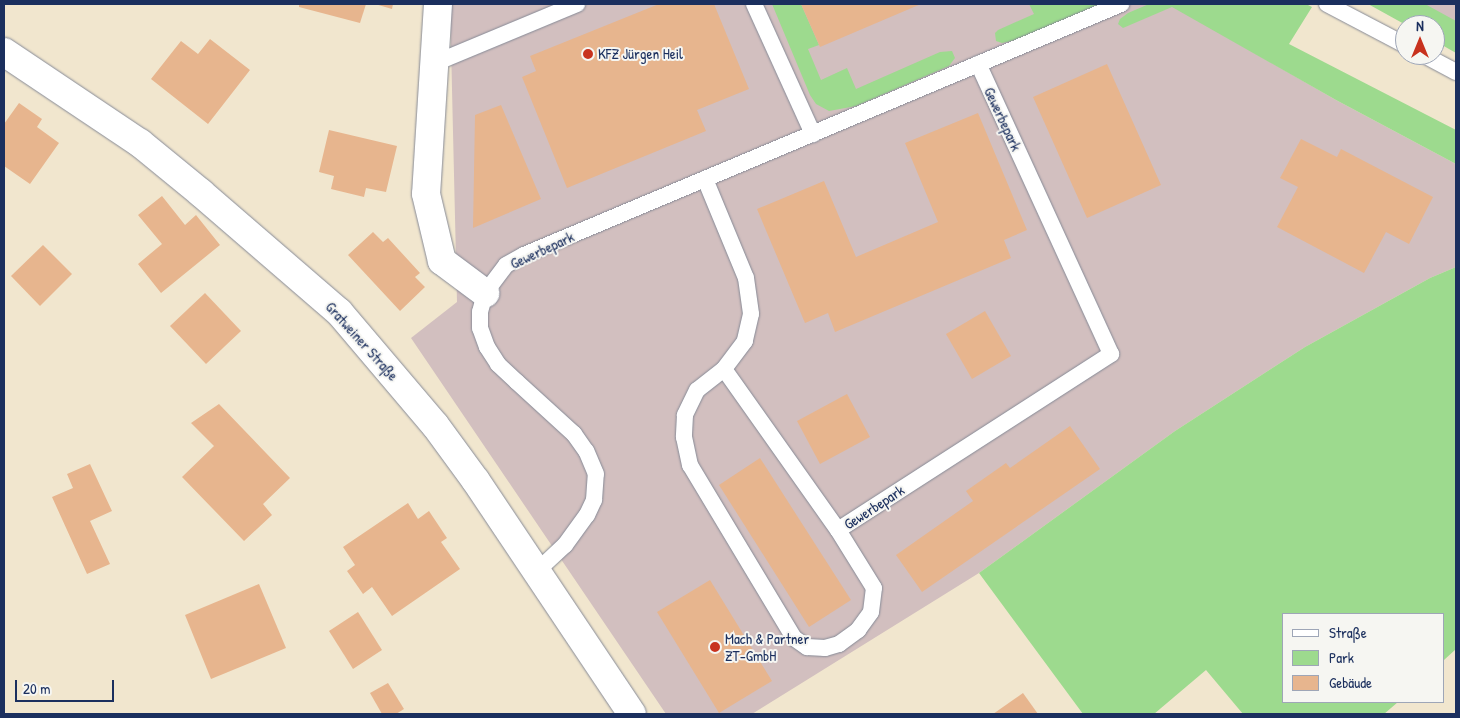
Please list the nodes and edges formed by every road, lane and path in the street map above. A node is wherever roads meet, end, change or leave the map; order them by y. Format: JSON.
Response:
{"nodes":[{"id":1,"x":438,"y":4,"type":"edge"},
{"id":2,"x":577,"y":4,"type":"edge"},
{"id":3,"x":754,"y":4,"type":"edge"},
{"id":4,"x":1121,"y":4,"type":"edge"},
{"id":5,"x":1327,"y":4,"type":"edge"},
{"id":6,"x":1395,"y":40,"type":"edge"},
{"id":7,"x":6,"y":58,"type":"edge"},
{"id":8,"x":435,"y":63,"type":"junction"},
{"id":9,"x":978,"y":64,"type":"junction"},
{"id":10,"x":1443,"y":65,"type":"edge"},
{"id":11,"x":1456,"y":72,"type":"edge"},
{"id":12,"x":813,"y":134,"type":"junction"},
{"id":13,"x":705,"y":179,"type":"junction"},
{"id":14,"x":485,"y":294,"type":"junction"},
{"id":15,"x":724,"y":368,"type":"junction"},
{"id":16,"x":838,"y":530,"type":"junction"},
{"id":17,"x":536,"y":572,"type":"junction"},
{"id":18,"x":632,"y":714,"type":"edge"}],
"edges":[{"from":1,"to":8,"type":"main road"},
{"from":2,"to":8,"type":"lane"},
{"from":3,"to":12,"type":"lane"},
{"from":4,"to":9,"type":"lane","name":"Gewerbepark"},
{"from":5,"to":6,"type":"lane"},
{"from":7,"to":17,"type":"main road","name":"Gratweiner Straße"},
{"from":8,"to":14,"type":"main road"},
{"from":9,"to":12,"type":"lane","name":"Gewerbepark"},
{"from":9,"to":16,"type":"lane","name":"Gewerbepark"},
{"from":10,"to":11,"type":"lane"},
{"from":12,"to":13,"type":"lane","name":"Gewerbepark"},
{"from":13,"to":14,"type":"lane","name":"Gewerbepark"},
{"from":13,"to":15,"type":"lane","name":"Gewerbepark"},
{"from":14,"to":17,"type":"lane","name":"Gewerbepark"},
{"from":15,"to":16,"type":"lane"},
{"from":15,"to":16,"type":"lane","name":"Gewerbepark"},
{"from":17,"to":18,"type":"main road","name":"Gratweiner Straße"}]}
